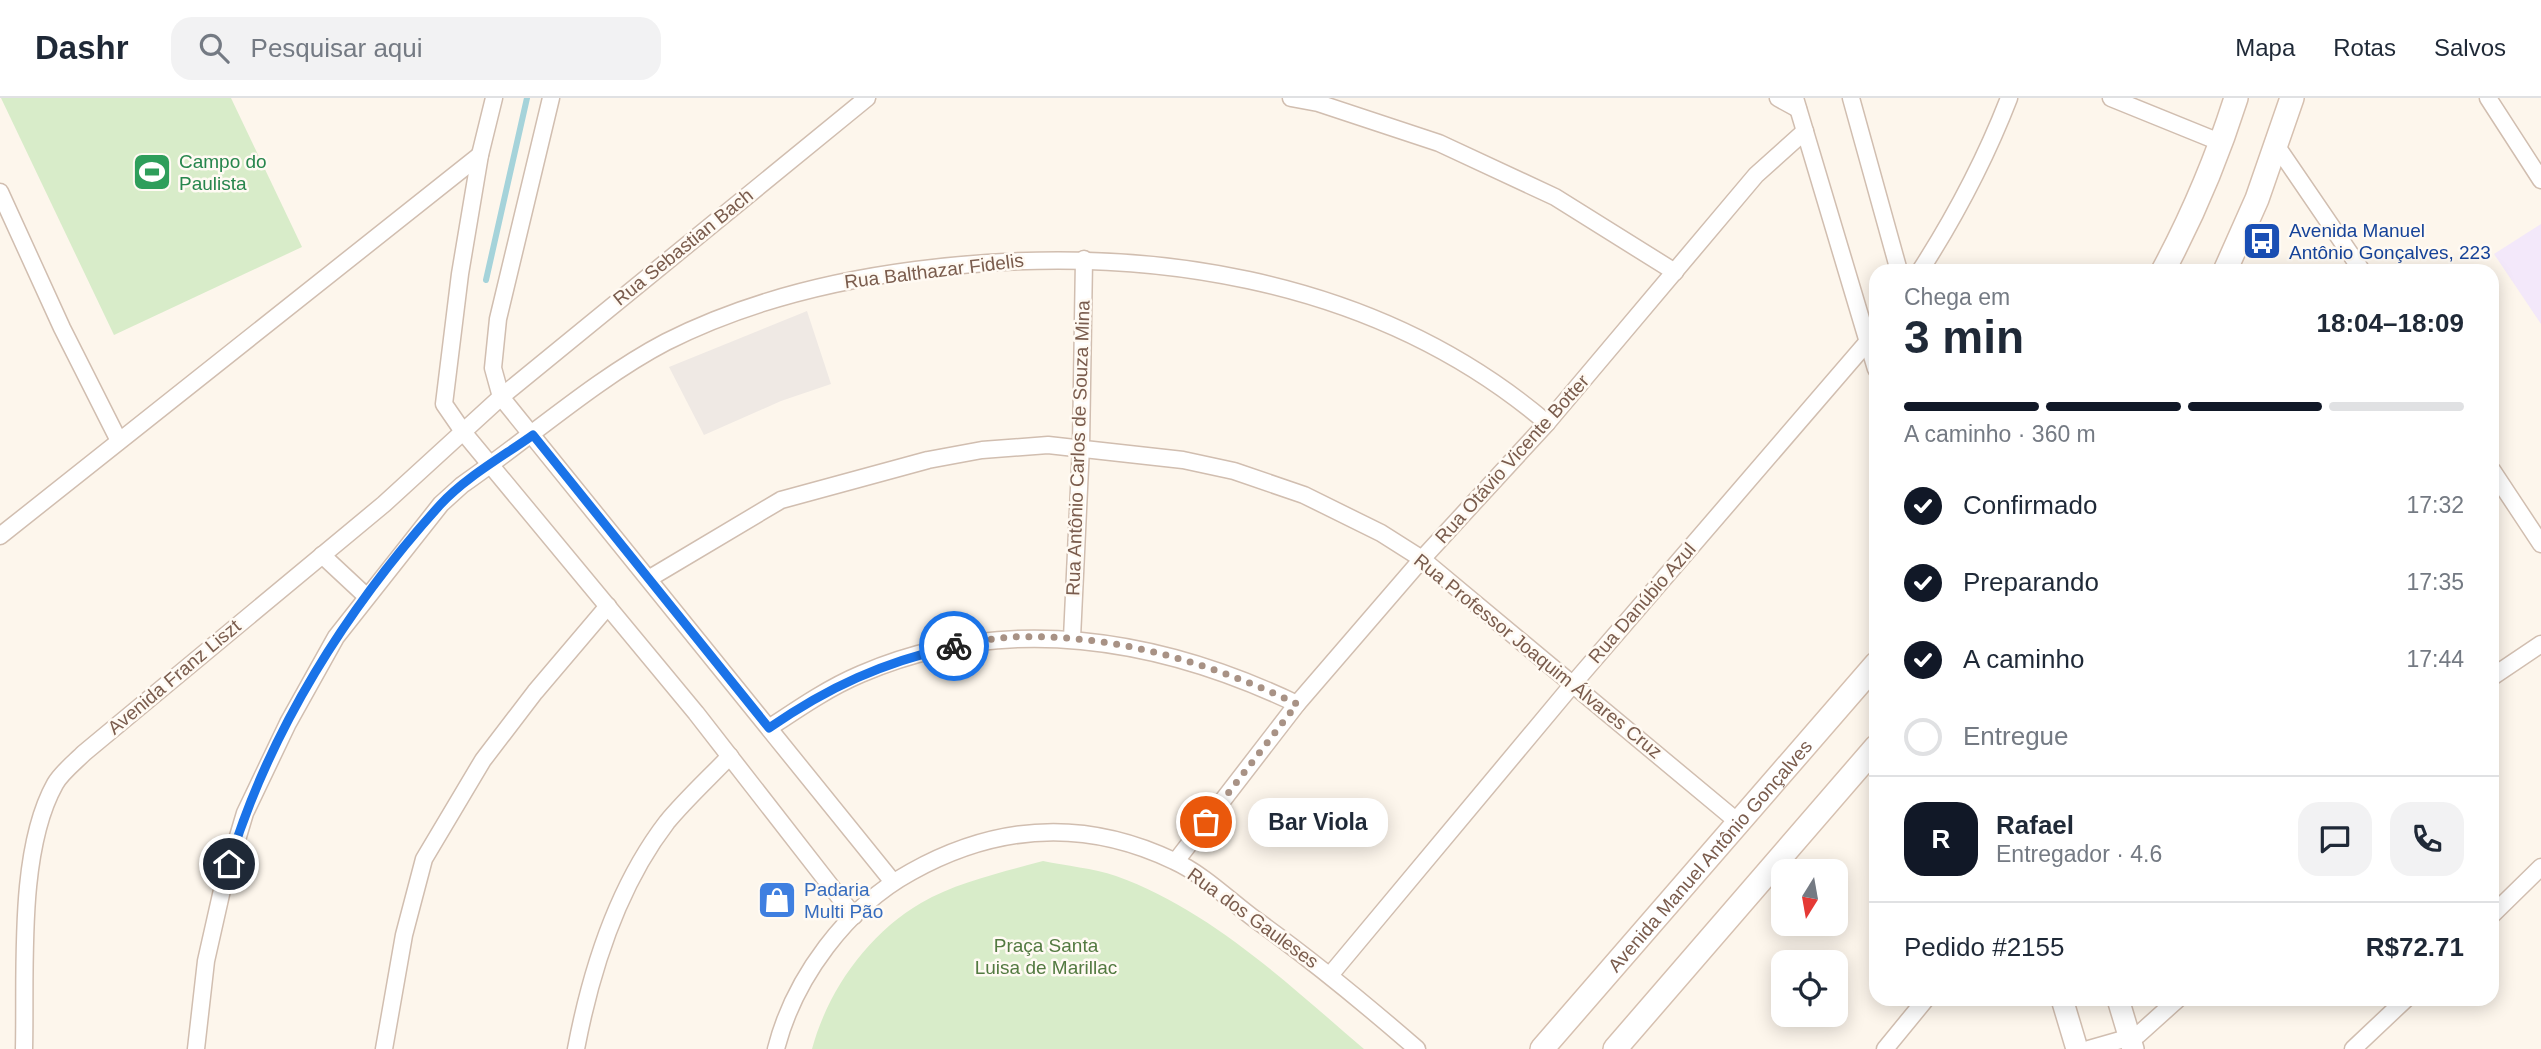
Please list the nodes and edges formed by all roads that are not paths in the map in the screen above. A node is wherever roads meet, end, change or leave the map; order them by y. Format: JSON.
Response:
{"nodes":[{"id":1,"x":494,"y":98,"type":"edge"},
{"id":2,"x":551,"y":98,"type":"edge"},
{"id":3,"x":867,"y":98,"type":"edge"},
{"id":4,"x":1292,"y":98,"type":"edge"},
{"id":5,"x":1777,"y":98,"type":"edge"},
{"id":6,"x":1851,"y":98,"type":"edge"},
{"id":7,"x":2009,"y":98,"type":"edge"},
{"id":8,"x":2111,"y":98,"type":"edge"},
{"id":9,"x":2236,"y":98,"type":"edge"},
{"id":10,"x":2292,"y":98,"type":"edge"},
{"id":11,"x":2488,"y":98,"type":"edge"},
{"id":12,"x":1797,"y":104,"type":"edge"},
{"id":13,"x":1805,"y":131,"type":"junction"},
{"id":14,"x":2222,"y":143,"type":"junction"},
{"id":15,"x":2276,"y":145,"type":"junction"},
{"id":16,"x":480,"y":155,"type":"junction"},
{"id":17,"x":2541,"y":180,"type":"edge"},
{"id":18,"x":0,"y":192,"type":"edge"},
{"id":19,"x":1084,"y":258,"type":"junction"},
{"id":20,"x":1897,"y":264,"type":"edge"},
{"id":21,"x":1924,"y":264,"type":"edge"},
{"id":22,"x":2167,"y":264,"type":"edge"},
{"id":23,"x":2228,"y":264,"type":"edge"},
{"id":24,"x":2357,"y":264,"type":"edge"},
{"id":25,"x":1675,"y":272,"type":"junction"},
{"id":26,"x":1869,"y":328,"type":"edge"},
{"id":27,"x":1869,"y":340,"type":"edge"},
{"id":28,"x":501,"y":397,"type":"junction"},
{"id":29,"x":1547,"y":423,"type":"junction"},
{"id":30,"x":464,"y":433,"type":"junction"},
{"id":31,"x":533,"y":435,"type":"junction"},
{"id":32,"x":119,"y":441,"type":"junction"},
{"id":33,"x":1080,"y":446,"type":"junction"},
{"id":34,"x":493,"y":464,"type":"junction"},
{"id":35,"x":2499,"y":481,"type":"edge"},
{"id":36,"x":0,"y":536,"type":"edge"},
{"id":37,"x":2541,"y":544,"type":"edge"},
{"id":38,"x":322,"y":555,"type":"junction"},
{"id":39,"x":1422,"y":559,"type":"junction"},
{"id":40,"x":650,"y":578,"type":"junction"},
{"id":41,"x":366,"y":596,"type":"junction"},
{"id":42,"x":608,"y":606,"type":"junction"},
{"id":43,"x":1072,"y":638,"type":"junction"},
{"id":44,"x":2541,"y":644,"type":"edge"},
{"id":45,"x":1869,"y":672,"type":"edge"},
{"id":46,"x":2499,"y":672,"type":"edge"},
{"id":47,"x":1573,"y":684,"type":"junction"},
{"id":48,"x":1297,"y":704,"type":"junction"},
{"id":49,"x":769,"y":728,"type":"junction"},
{"id":50,"x":1869,"y":755,"type":"edge"},
{"id":51,"x":730,"y":756,"type":"junction"},
{"id":52,"x":1738,"y":822,"type":"junction"},
{"id":53,"x":1175,"y":861,"type":"junction"},
{"id":54,"x":2541,"y":867,"type":"edge"},
{"id":55,"x":893,"y":882,"type":"junction"},
{"id":56,"x":2499,"y":908,"type":"edge"},
{"id":57,"x":854,"y":916,"type":"junction"},
{"id":58,"x":1331,"y":974,"type":"junction"},
{"id":59,"x":1920,"y":1006,"type":"edge"},
{"id":60,"x":2065,"y":1006,"type":"edge"},
{"id":61,"x":2120,"y":1006,"type":"edge"},
{"id":62,"x":2171,"y":1006,"type":"edge"},
{"id":63,"x":2399,"y":1006,"type":"edge"},
{"id":64,"x":2131,"y":1044,"type":"edge"},
{"id":65,"x":24,"y":1049,"type":"edge"},
{"id":66,"x":196,"y":1049,"type":"edge"},
{"id":67,"x":384,"y":1049,"type":"edge"},
{"id":68,"x":576,"y":1049,"type":"edge"},
{"id":69,"x":776,"y":1049,"type":"edge"},
{"id":70,"x":1417,"y":1049,"type":"edge"},
{"id":71,"x":1542,"y":1049,"type":"edge"},
{"id":72,"x":1615,"y":1049,"type":"edge"},
{"id":73,"x":1885,"y":1049,"type":"edge"},
{"id":74,"x":2077,"y":1049,"type":"edge"},
{"id":75,"x":2089,"y":1049,"type":"edge"},
{"id":76,"x":2353,"y":1049,"type":"edge"}],
"edges":[{"from":1,"to":16,"type":"street"},
{"from":2,"to":28,"type":"street"},
{"from":3,"to":28,"type":"street","name":"Rua Sebastian Bach"},
{"from":4,"to":25,"type":"street"},
{"from":5,"to":12,"type":"street"},
{"from":6,"to":20,"type":"street"},
{"from":7,"to":21,"type":"street"},
{"from":8,"to":14,"type":"street"},
{"from":9,"to":14,"type":"main road"},
{"from":10,"to":15,"type":"main road"},
{"from":11,"to":17,"type":"street"},
{"from":12,"to":13,"type":"street"},
{"from":13,"to":25,"type":"street","name":"Rua Otávio Vicente Botter"},
{"from":13,"to":26,"type":"street"},
{"from":14,"to":22,"type":"main road"},
{"from":15,"to":23,"type":"main road"},
{"from":15,"to":24,"type":"street"},
{"from":16,"to":30,"type":"street"},
{"from":16,"to":32,"type":"street"},
{"from":18,"to":32,"type":"street"},
{"from":19,"to":29,"type":"street","name":"Rua Balthazar Fidelis"},
{"from":19,"to":31,"type":"street","name":"Rua Balthazar Fidelis"},
{"from":19,"to":33,"type":"street","name":"Rua Antônio Carlos de Souza Mina"},
{"from":25,"to":29,"type":"street","name":"Rua Otávio Vicente Botter"},
{"from":27,"to":47,"type":"street","name":"Rua Danúbio Azul"},
{"from":28,"to":30,"type":"street","name":"Avenida Franz Liszt"},
{"from":28,"to":31,"type":"street"},
{"from":29,"to":39,"type":"street","name":"Rua Otávio Vicente Botter"},
{"from":30,"to":34,"type":"street"},
{"from":30,"to":38,"type":"street","name":"Avenida Franz Liszt"},
{"from":31,"to":34,"type":"street","name":"Rua Balthazar Fidelis"},
{"from":31,"to":40,"type":"street"},
{"from":32,"to":36,"type":"street"},
{"from":33,"to":39,"type":"street","name":"Rua Professor Joaquim Álvares Cruz"},
{"from":33,"to":40,"type":"street","name":"Rua Professor Joaquim Álvares Cruz"},
{"from":33,"to":43,"type":"street","name":"Rua Antônio Carlos de Souza Mina"},
{"from":34,"to":41,"type":"street","name":"Rua Balthazar Fidelis"},
{"from":34,"to":42,"type":"street"},
{"from":35,"to":37,"type":"street"},
{"from":38,"to":41,"type":"street"},
{"from":38,"to":65,"type":"street","name":"Avenida Franz Liszt"},
{"from":39,"to":47,"type":"street","name":"Rua Professor Joaquim Álvares Cruz"},
{"from":39,"to":48,"type":"street","name":"Rua Otávio Vicente Botter"},
{"from":40,"to":49,"type":"street"},
{"from":41,"to":66,"type":"street","name":"Rua Balthazar Fidelis"},
{"from":42,"to":51,"type":"street"},
{"from":42,"to":67,"type":"street"},
{"from":43,"to":48,"type":"street"},
{"from":43,"to":49,"type":"street"},
{"from":44,"to":46,"type":"street"},
{"from":45,"to":52,"type":"main road","name":"Avenida Manuel Antônio Gonçalves"},
{"from":47,"to":52,"type":"street","name":"Rua Professor Joaquim Álvares Cruz"},
{"from":47,"to":58,"type":"street","name":"Rua Danúbio Azul"},
{"from":48,"to":53,"type":"street","name":"Rua Otávio Vicente Botter"},
{"from":49,"to":55,"type":"street"},
{"from":50,"to":72,"type":"main road"},
{"from":51,"to":57,"type":"street"},
{"from":51,"to":68,"type":"street"},
{"from":52,"to":71,"type":"main road","name":"Avenida Manuel Antônio Gonçalves"},
{"from":53,"to":55,"type":"street","name":"Rua dos Gauleses"},
{"from":53,"to":58,"type":"street","name":"Rua dos Gauleses"},
{"from":54,"to":56,"type":"street"},
{"from":55,"to":57,"type":"street","name":"Rua dos Gauleses"},
{"from":57,"to":69,"type":"street","name":"Rua dos Gauleses"},
{"from":58,"to":70,"type":"street","name":"Rua dos Gauleses"},
{"from":59,"to":73,"type":"street"},
{"from":60,"to":74,"type":"street"},
{"from":61,"to":64,"type":"street"},
{"from":62,"to":64,"type":"street"},
{"from":63,"to":76,"type":"street"},
{"from":64,"to":75,"type":"street"}]}
